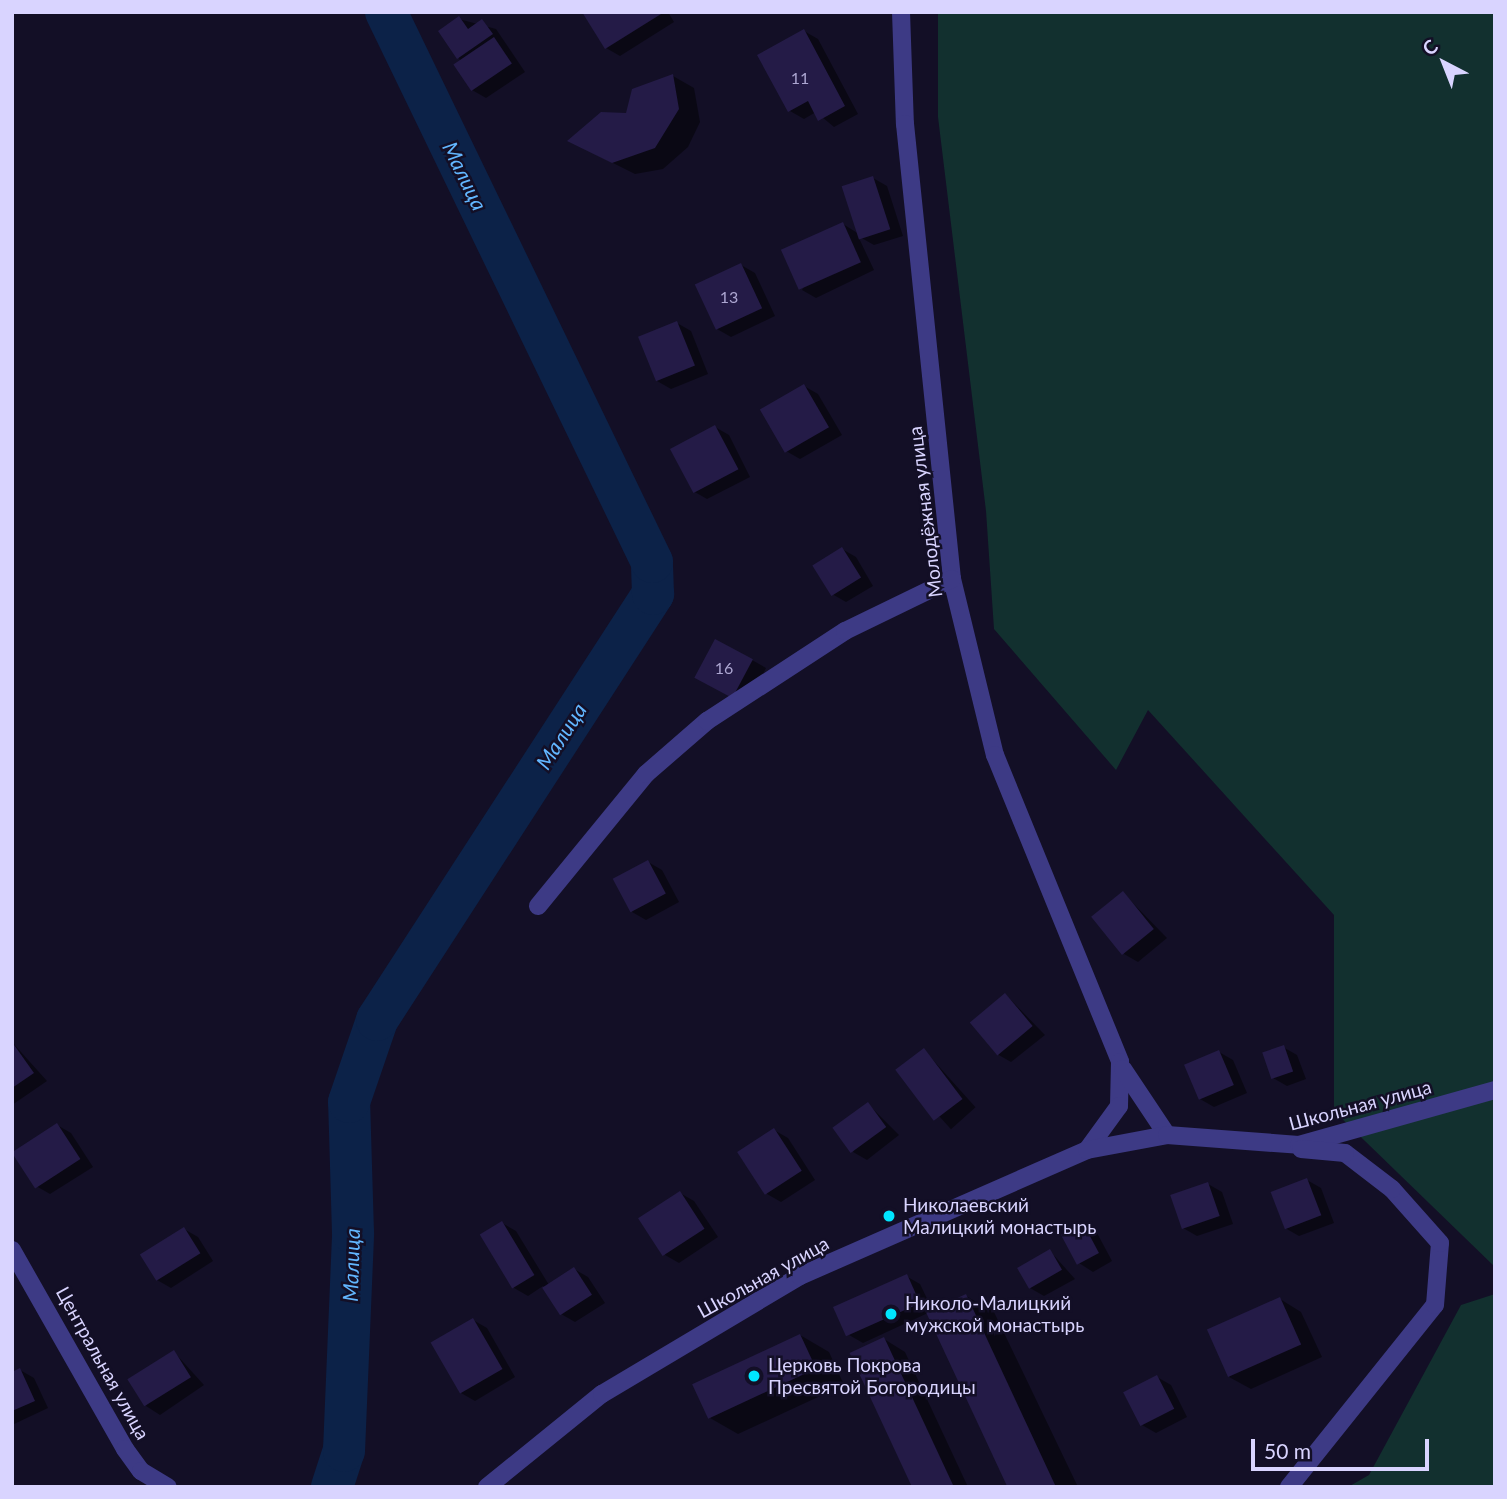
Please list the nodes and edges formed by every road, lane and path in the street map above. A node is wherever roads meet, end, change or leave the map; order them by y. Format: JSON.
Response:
{"nodes":[{"id":1,"x":901,"y":12,"type":"edge"},
{"id":2,"x":952,"y":579,"type":"junction"},
{"id":3,"x":538,"y":906,"type":"dead end"},
{"id":4,"x":1120,"y":1062,"type":"junction"},
{"id":5,"x":1495,"y":1090,"type":"edge"},
{"id":6,"x":1167,"y":1135,"type":"junction"},
{"id":7,"x":1276,"y":1147,"type":"junction"},
{"id":8,"x":1087,"y":1150,"type":"junction"},
{"id":9,"x":12,"y":1250,"type":"edge"},
{"id":10,"x":168,"y":1487,"type":"edge"},
{"id":11,"x":487,"y":1487,"type":"edge"},
{"id":12,"x":1289,"y":1487,"type":"edge"}],
"edges":[{"from":1,"to":2,"type":"street","name":"Молодёжная улица"},
{"from":2,"to":3,"type":"street"},
{"from":2,"to":4,"type":"street","name":"Молодёжная улица"},
{"from":4,"to":6,"type":"street","name":"Молодёжная улица"},
{"from":4,"to":8,"type":"street","name":"Молодёжная улица"},
{"from":5,"to":7,"type":"street","name":"Школьная улица"},
{"from":6,"to":7,"type":"street","name":"Школьная улица"},
{"from":6,"to":8,"type":"street","name":"Школьная улица"},
{"from":7,"to":12,"type":"street"},
{"from":8,"to":11,"type":"street","name":"Школьная улица"},
{"from":9,"to":10,"type":"street","name":"Центральная улица"}]}
